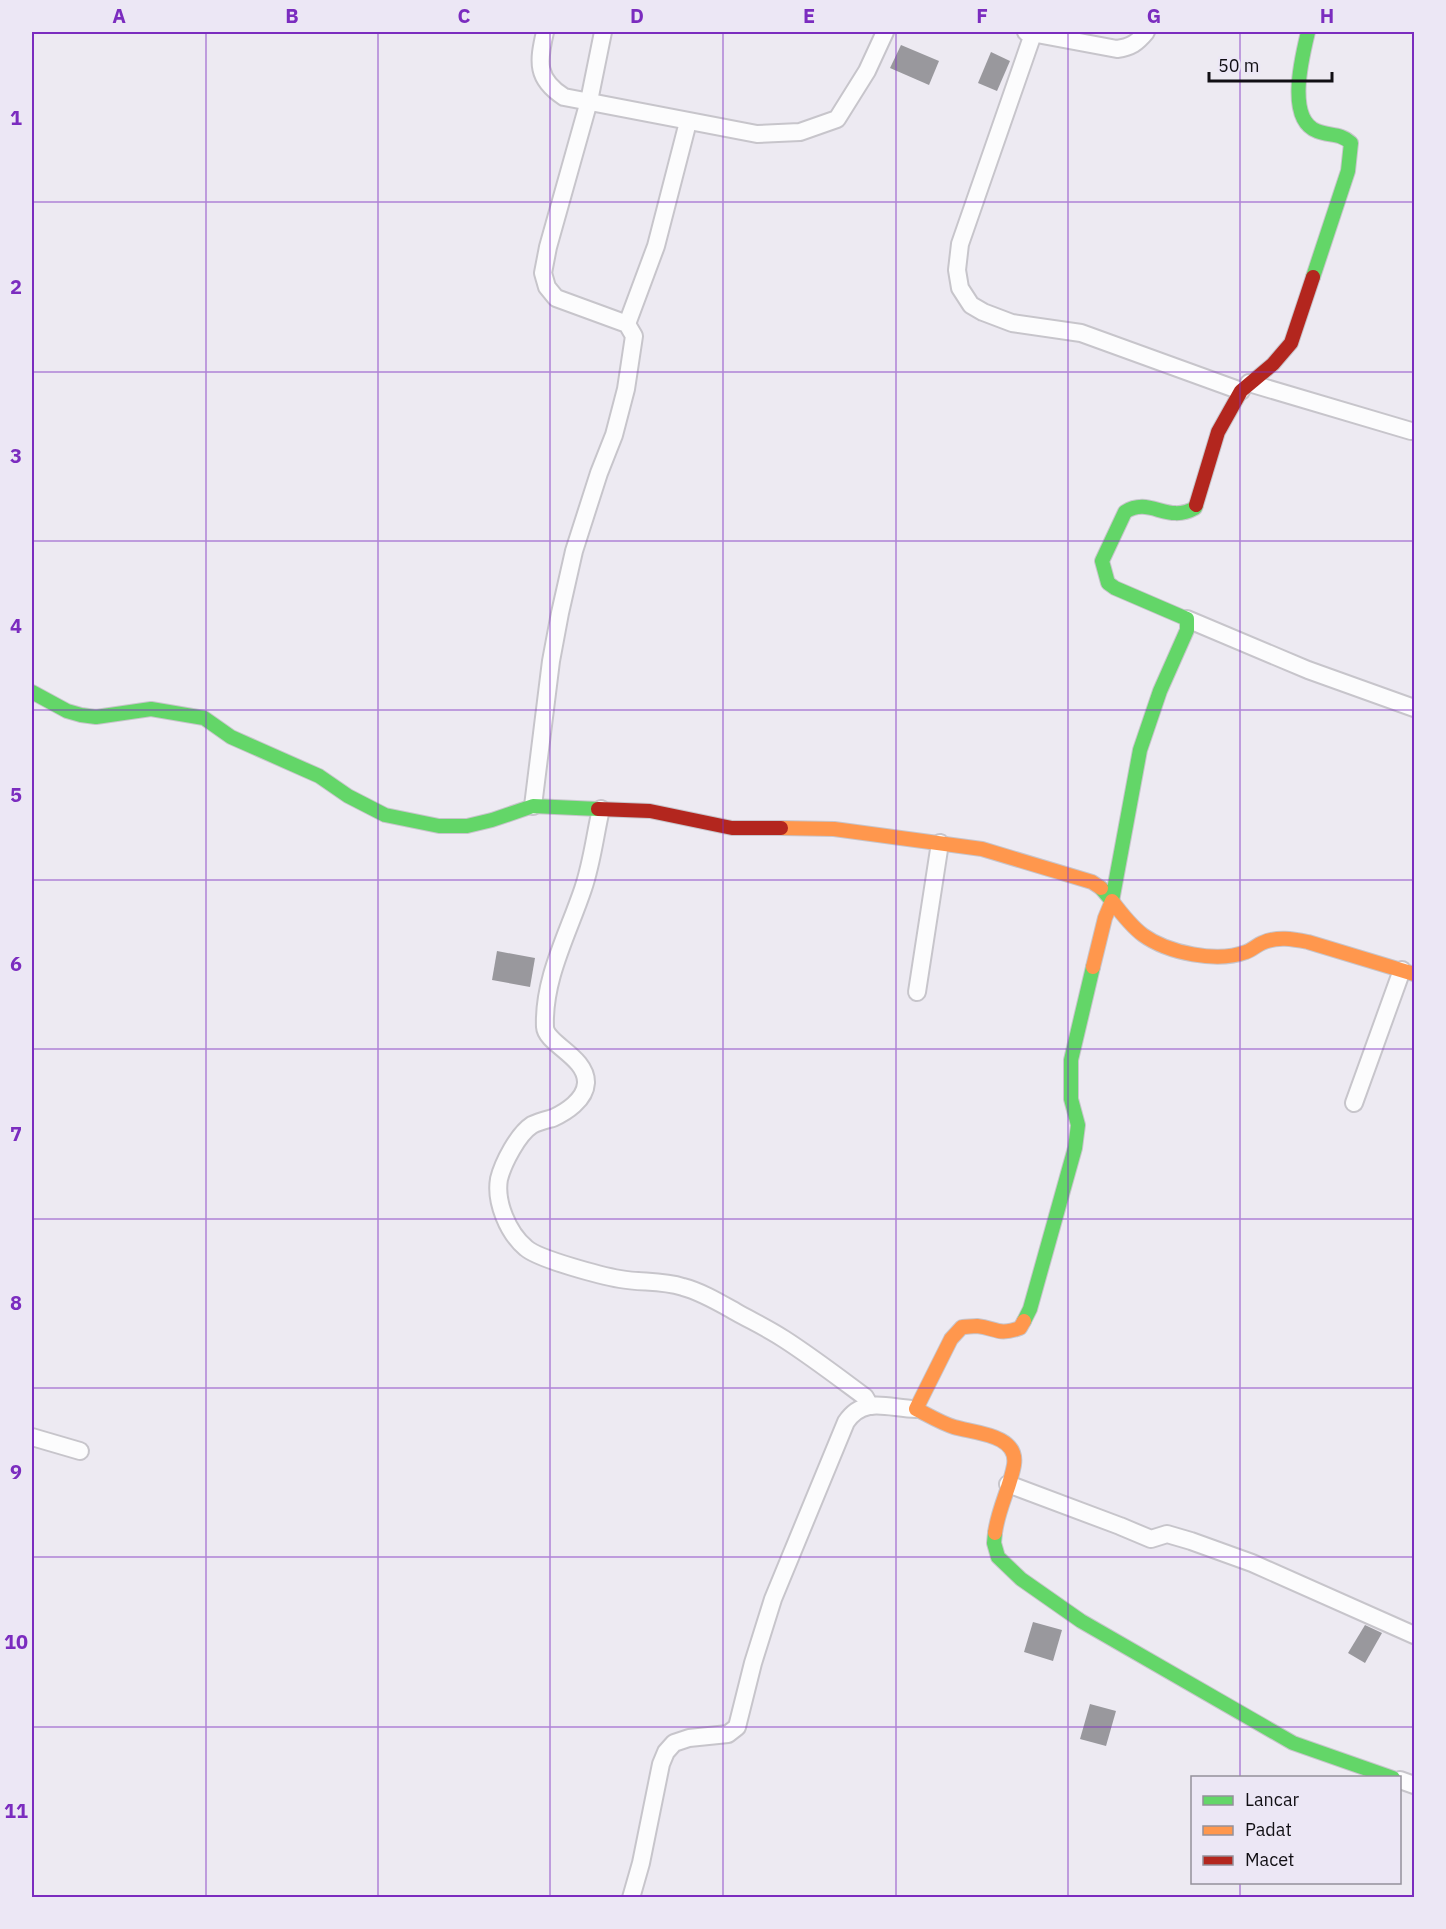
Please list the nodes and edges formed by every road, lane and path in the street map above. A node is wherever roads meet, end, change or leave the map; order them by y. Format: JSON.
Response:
{"nodes":[{"id":1,"x":544,"y":32,"type":"edge"},
{"id":2,"x":603,"y":32,"type":"edge"},
{"id":3,"x":885,"y":32,"type":"edge"},
{"id":4,"x":1146,"y":32,"type":"edge"},
{"id":5,"x":1308,"y":32,"type":"edge"},
{"id":6,"x":1029,"y":33,"type":"edge"},
{"id":7,"x":589,"y":101,"type":"junction"},
{"id":8,"x":688,"y":122,"type":"junction"},
{"id":9,"x":627,"y":324,"type":"junction"},
{"id":10,"x":1245,"y":387,"type":"junction"},
{"id":11,"x":1411,"y":431,"type":"dead end"},
{"id":12,"x":1187,"y":619,"type":"junction"},
{"id":13,"x":32,"y":692,"type":"edge"},
{"id":14,"x":1414,"y":708,"type":"edge"},
{"id":15,"x":533,"y":806,"type":"junction"},
{"id":16,"x":601,"y":809,"type":"junction"},
{"id":17,"x":940,"y":843,"type":"junction"},
{"id":18,"x":1112,"y":901,"type":"junction"},
{"id":19,"x":1408,"y":972,"type":"edge"},
{"id":20,"x":917,"y":992,"type":"dead end"},
{"id":21,"x":1354,"y":1103,"type":"dead end"},
{"id":22,"x":870,"y":1406,"type":"junction"},
{"id":23,"x":916,"y":1409,"type":"junction"},
{"id":24,"x":32,"y":1437,"type":"edge"},
{"id":25,"x":80,"y":1451,"type":"dead end"},
{"id":26,"x":1008,"y":1484,"type":"junction"},
{"id":27,"x":1414,"y":1635,"type":"edge"},
{"id":28,"x":1387,"y":1776,"type":"edge"},
{"id":29,"x":631,"y":1898,"type":"edge"}],
"edges":[{"from":1,"to":7,"type":"street"},
{"from":2,"to":7,"type":"street"},
{"from":3,"to":8,"type":"street"},
{"from":4,"to":6,"type":"street"},
{"from":5,"to":10,"type":"street"},
{"from":6,"to":10,"type":"street"},
{"from":7,"to":8,"type":"street"},
{"from":7,"to":9,"type":"street"},
{"from":8,"to":9,"type":"street"},
{"from":9,"to":15,"type":"street"},
{"from":10,"to":11,"type":"street"},
{"from":10,"to":12,"type":"street"},
{"from":12,"to":14,"type":"street"},
{"from":12,"to":18,"type":"street"},
{"from":13,"to":15,"type":"street"},
{"from":15,"to":16,"type":"street"},
{"from":16,"to":17,"type":"street"},
{"from":16,"to":22,"type":"street"},
{"from":17,"to":18,"type":"street"},
{"from":17,"to":20,"type":"street"},
{"from":18,"to":19,"type":"street"},
{"from":18,"to":23,"type":"street"},
{"from":19,"to":21,"type":"street"},
{"from":22,"to":23,"type":"street"},
{"from":22,"to":29,"type":"street"},
{"from":23,"to":26,"type":"street"},
{"from":24,"to":25,"type":"street"},
{"from":26,"to":27,"type":"street"},
{"from":26,"to":28,"type":"street"}]}
